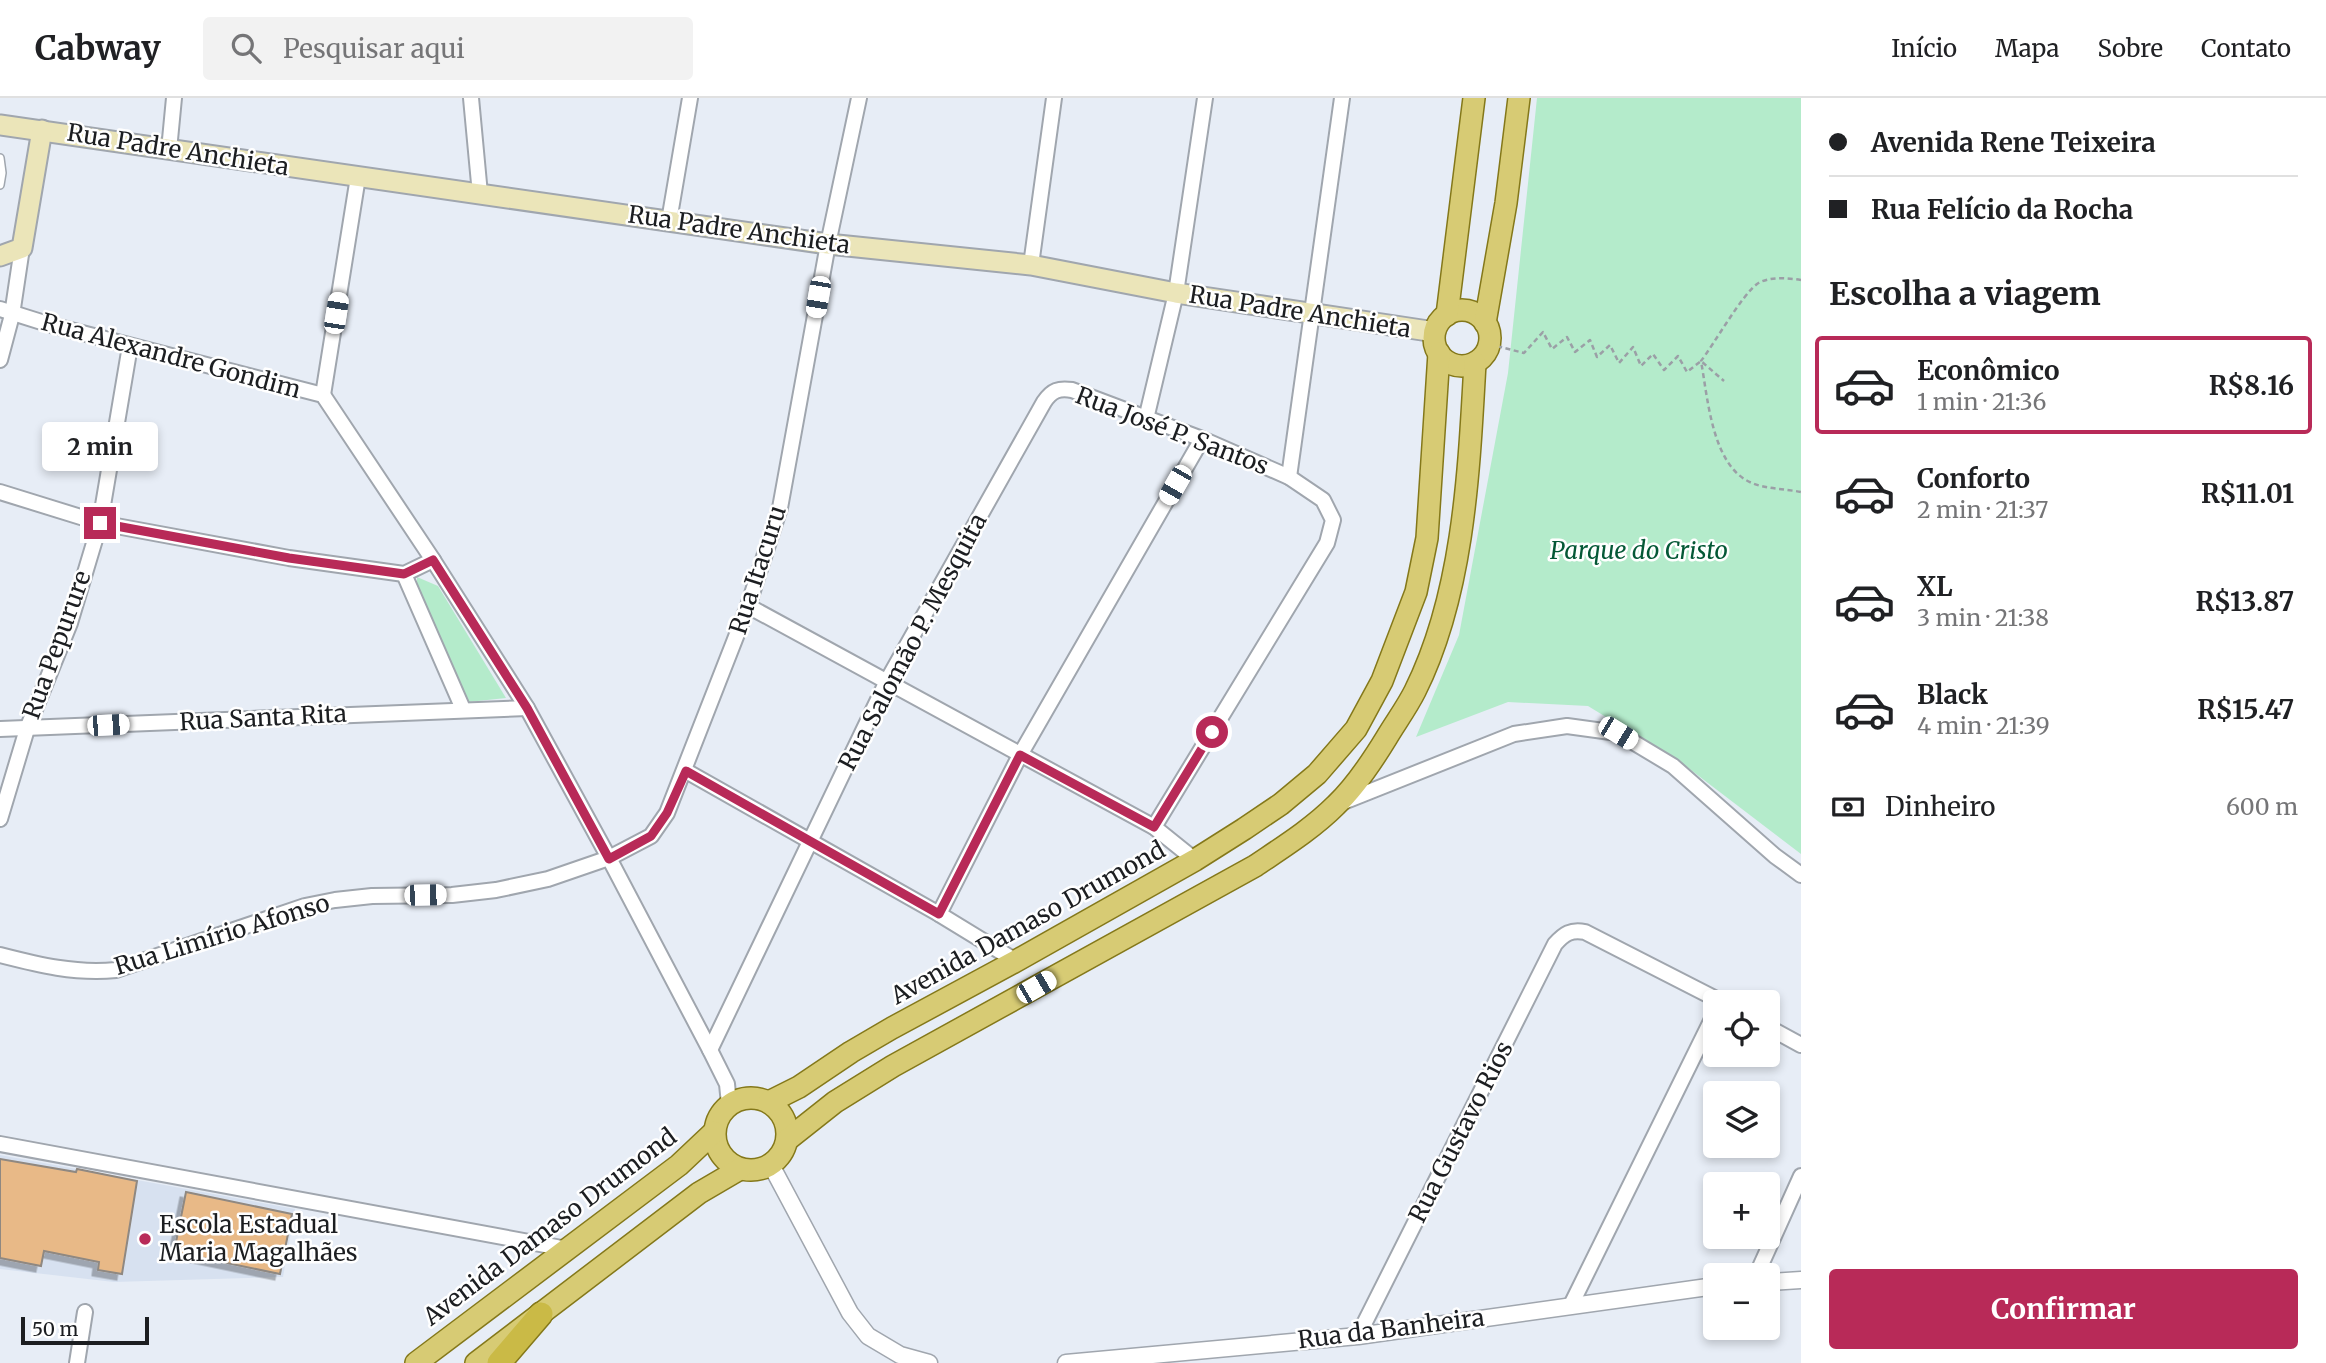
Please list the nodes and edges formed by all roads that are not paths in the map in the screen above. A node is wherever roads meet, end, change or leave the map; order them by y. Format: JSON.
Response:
{"nodes":[{"id":1,"x":174,"y":98,"type":"edge"},
{"id":2,"x":471,"y":98,"type":"edge"},
{"id":3,"x":690,"y":98,"type":"edge"},
{"id":4,"x":859,"y":98,"type":"edge"},
{"id":5,"x":1054,"y":98,"type":"edge"},
{"id":6,"x":1205,"y":98,"type":"edge"},
{"id":7,"x":1342,"y":98,"type":"edge"},
{"id":8,"x":1474,"y":98,"type":"edge"},
{"id":9,"x":1519,"y":98,"type":"edge"},
{"id":10,"x":0,"y":125,"type":"edge"},
{"id":11,"x":42,"y":130,"type":"junction"},
{"id":12,"x":169,"y":150,"type":"junction"},
{"id":13,"x":0,"y":158,"type":"edge"},
{"id":14,"x":358,"y":177,"type":"junction"},
{"id":15,"x":0,"y":186,"type":"edge"},
{"id":16,"x":480,"y":194,"type":"junction"},
{"id":17,"x":668,"y":221,"type":"junction"},
{"id":18,"x":828,"y":244,"type":"junction"},
{"id":19,"x":22,"y":248,"type":"junction"},
{"id":20,"x":0,"y":256,"type":"edge"},
{"id":21,"x":1031,"y":265,"type":"junction"},
{"id":22,"x":1176,"y":293,"type":"junction"},
{"id":23,"x":6,"y":312,"type":"edge"},
{"id":24,"x":1312,"y":315,"type":"junction"},
{"id":25,"x":1441,"y":323,"type":"junction"},
{"id":26,"x":1487,"y":333,"type":"junction"},
{"id":27,"x":130,"y":346,"type":"junction"},
{"id":28,"x":1439,"y":353,"type":"junction"},
{"id":29,"x":0,"y":360,"type":"edge"},
{"id":30,"x":1475,"y":363,"type":"junction"},
{"id":31,"x":1054,"y":391,"type":"joint"},
{"id":32,"x":323,"y":395,"type":"junction"},
{"id":33,"x":1146,"y":419,"type":"junction"},
{"id":34,"x":1202,"y":439,"type":"junction"},
{"id":35,"x":1289,"y":477,"type":"junction"},
{"id":36,"x":0,"y":492,"type":"edge"},
{"id":37,"x":100,"y":523,"type":"junction"},
{"id":38,"x":433,"y":560,"type":"junction"},
{"id":39,"x":404,"y":574,"type":"junction"},
{"id":40,"x":748,"y":606,"type":"junction"},
{"id":41,"x":887,"y":681,"type":"junction"},
{"id":42,"x":527,"y":708,"type":"junction"},
{"id":43,"x":463,"y":709,"type":"junction"},
{"id":44,"x":0,"y":729,"type":"edge"},
{"id":45,"x":27,"y":729,"type":"junction"},
{"id":46,"x":1020,"y":755,"type":"junction"},
{"id":47,"x":686,"y":771,"type":"junction"},
{"id":48,"x":1337,"y":804,"type":"junction"},
{"id":49,"x":0,"y":819,"type":"edge"},
{"id":50,"x":1154,"y":827,"type":"junction"},
{"id":51,"x":811,"y":841,"type":"junction"},
{"id":52,"x":609,"y":859,"type":"junction"},
{"id":53,"x":1195,"y":860,"type":"junction"},
{"id":54,"x":1801,"y":875,"type":"edge"},
{"id":55,"x":939,"y":914,"type":"junction"},
{"id":56,"x":0,"y":955,"type":"edge"},
{"id":57,"x":1016,"y":961,"type":"junction"},
{"id":58,"x":1703,"y":996,"type":"edge"},
{"id":59,"x":1780,"y":1034,"type":"edge"},
{"id":60,"x":1703,"y":1039,"type":"edge"},
{"id":61,"x":1801,"y":1045,"type":"edge"},
{"id":62,"x":710,"y":1050,"type":"junction"},
{"id":63,"x":769,"y":1102,"type":"junction"},
{"id":64,"x":729,"y":1104,"type":"junction"},
{"id":65,"x":714,"y":1132,"type":"junction"},
{"id":66,"x":787,"y":1140,"type":"junction"},
{"id":67,"x":0,"y":1144,"type":"edge"},
{"id":68,"x":771,"y":1165,"type":"junction"},
{"id":69,"x":740,"y":1169,"type":"junction"},
{"id":70,"x":1801,"y":1176,"type":"edge"},
{"id":71,"x":566,"y":1249,"type":"junction"},
{"id":72,"x":1762,"y":1263,"type":"edge"},
{"id":73,"x":1801,"y":1280,"type":"edge"},
{"id":74,"x":1780,"y":1281,"type":"edge"},
{"id":75,"x":1703,"y":1288,"type":"edge"},
{"id":76,"x":1571,"y":1305,"type":"junction"},
{"id":77,"x":85,"y":1312,"type":"dead end"},
{"id":78,"x":541,"y":1314,"type":"junction"},
{"id":79,"x":1358,"y":1336,"type":"junction"},
{"id":80,"x":76,"y":1363,"type":"edge"},
{"id":81,"x":416,"y":1363,"type":"edge"},
{"id":82,"x":476,"y":1363,"type":"edge"},
{"id":83,"x":499,"y":1363,"type":"edge"},
{"id":84,"x":929,"y":1363,"type":"edge"},
{"id":85,"x":1066,"y":1363,"type":"edge"}],
"edges":[{"from":1,"to":12,"type":"street"},
{"from":2,"to":16,"type":"street"},
{"from":3,"to":17,"type":"street"},
{"from":4,"to":18,"type":"street","name":"Rua Itacuru"},
{"from":5,"to":21,"type":"street"},
{"from":6,"to":22,"type":"street"},
{"from":7,"to":24,"type":"street"},
{"from":8,"to":25,"type":"main road"},
{"from":9,"to":26,"type":"main road"},
{"from":10,"to":11,"type":"main road","name":"Rua Padre Anchieta"},
{"from":11,"to":12,"type":"main road","name":"Rua Padre Anchieta"},
{"from":11,"to":19,"type":"main road"},
{"from":12,"to":14,"type":"main road","name":"Rua Padre Anchieta"},
{"from":13,"to":15,"type":"lane"},
{"from":14,"to":16,"type":"main road","name":"Rua Padre Anchieta"},
{"from":14,"to":32,"type":"street"},
{"from":16,"to":17,"type":"main road","name":"Rua Padre Anchieta"},
{"from":17,"to":18,"type":"main road","name":"Rua Padre Anchieta"},
{"from":18,"to":21,"type":"main road","name":"Rua Padre Anchieta"},
{"from":18,"to":40,"type":"street","name":"Rua Itacuru"},
{"from":19,"to":20,"type":"main road"},
{"from":19,"to":23,"type":"street"},
{"from":21,"to":22,"type":"main road","name":"Rua Padre Anchieta"},
{"from":22,"to":24,"type":"main road","name":"Rua Padre Anchieta"},
{"from":22,"to":33,"type":"street"},
{"from":23,"to":27,"type":"street","name":"Rua Alexandre Gondim"},
{"from":23,"to":29,"type":"street"},
{"from":24,"to":25,"type":"main road","name":"Rua Padre Anchieta"},
{"from":24,"to":35,"type":"street"},
{"from":25,"to":26,"type":"main road"},
{"from":25,"to":28,"type":"main road"},
{"from":26,"to":30,"type":"main road"},
{"from":27,"to":32,"type":"street","name":"Rua Alexandre Gondim"},
{"from":27,"to":37,"type":"street","name":"Rua Pepurure"},
{"from":28,"to":30,"type":"main road"},
{"from":28,"to":53,"type":"main road","name":"Avenida Damaso Drumond"},
{"from":30,"to":48,"type":"main road"},
{"from":31,"to":33,"type":"street","name":"Rua José P. Santos"},
{"from":31,"to":41,"type":"street","name":"Rua Salomão P. Mesquita"},
{"from":32,"to":38,"type":"street","name":"Rua Alexandre Gondim"},
{"from":33,"to":34,"type":"street","name":"Rua José P. Santos"},
{"from":34,"to":35,"type":"street","name":"Rua José P. Santos"},
{"from":34,"to":46,"type":"street"},
{"from":35,"to":50,"type":"street","name":"Rua José P. Santos"},
{"from":36,"to":37,"type":"street"},
{"from":37,"to":39,"type":"street"},
{"from":37,"to":45,"type":"street","name":"Rua Pepurure"},
{"from":38,"to":39,"type":"street"},
{"from":38,"to":42,"type":"street","name":"Rua Alexandre Gondim"},
{"from":39,"to":43,"type":"street"},
{"from":40,"to":41,"type":"street"},
{"from":40,"to":47,"type":"street","name":"Rua Itacuru"},
{"from":41,"to":46,"type":"street"},
{"from":41,"to":51,"type":"street","name":"Rua Salomão P. Mesquita"},
{"from":42,"to":43,"type":"street","name":"Rua Santa Rita"},
{"from":42,"to":52,"type":"street","name":"Rua Alexandre Gondim"},
{"from":43,"to":45,"type":"street","name":"Rua Santa Rita"},
{"from":44,"to":45,"type":"street","name":"Rua Santa Rita"},
{"from":45,"to":49,"type":"street","name":"Rua Pepurure"},
{"from":46,"to":50,"type":"street"},
{"from":46,"to":55,"type":"street"},
{"from":47,"to":51,"type":"street"},
{"from":47,"to":52,"type":"street","name":"Rua Itacuru"},
{"from":48,"to":54,"type":"street"},
{"from":48,"to":66,"type":"main road"},
{"from":50,"to":53,"type":"street"},
{"from":51,"to":55,"type":"street"},
{"from":51,"to":62,"type":"street","name":"Rua Salomão P. Mesquita"},
{"from":52,"to":56,"type":"street","name":"Rua Limírio Afonso"},
{"from":52,"to":62,"type":"street","name":"Rua Alexandre Gondim"},
{"from":53,"to":57,"type":"main road","name":"Avenida Damaso Drumond"},
{"from":55,"to":57,"type":"street"},
{"from":57,"to":63,"type":"main road","name":"Avenida Damaso Drumond"},
{"from":58,"to":79,"type":"street","name":"Rua Gustavo Rios"},
{"from":59,"to":61,"type":"street"},
{"from":60,"to":76,"type":"street"},
{"from":62,"to":64,"type":"street","name":"Rua Alexandre Gondim"},
{"from":63,"to":64,"type":"main road"},
{"from":63,"to":66,"type":"main road"},
{"from":64,"to":65,"type":"main road"},
{"from":65,"to":69,"type":"main road"},
{"from":65,"to":71,"type":"main road","name":"Avenida Damaso Drumond"},
{"from":66,"to":68,"type":"main road"},
{"from":67,"to":71,"type":"street"},
{"from":68,"to":69,"type":"main road"},
{"from":68,"to":84,"type":"street"},
{"from":69,"to":78,"type":"main road"},
{"from":70,"to":72,"type":"street"},
{"from":71,"to":81,"type":"main road","name":"Avenida Damaso Drumond"},
{"from":73,"to":74,"type":"street"},
{"from":75,"to":76,"type":"street","name":"Rua da Banheira"},
{"from":76,"to":79,"type":"street","name":"Rua da Banheira"},
{"from":77,"to":80,"type":"street"},
{"from":78,"to":82,"type":"main road"},
{"from":78,"to":83,"type":"highway"},
{"from":79,"to":85,"type":"street","name":"Rua da Banheira"}]}
